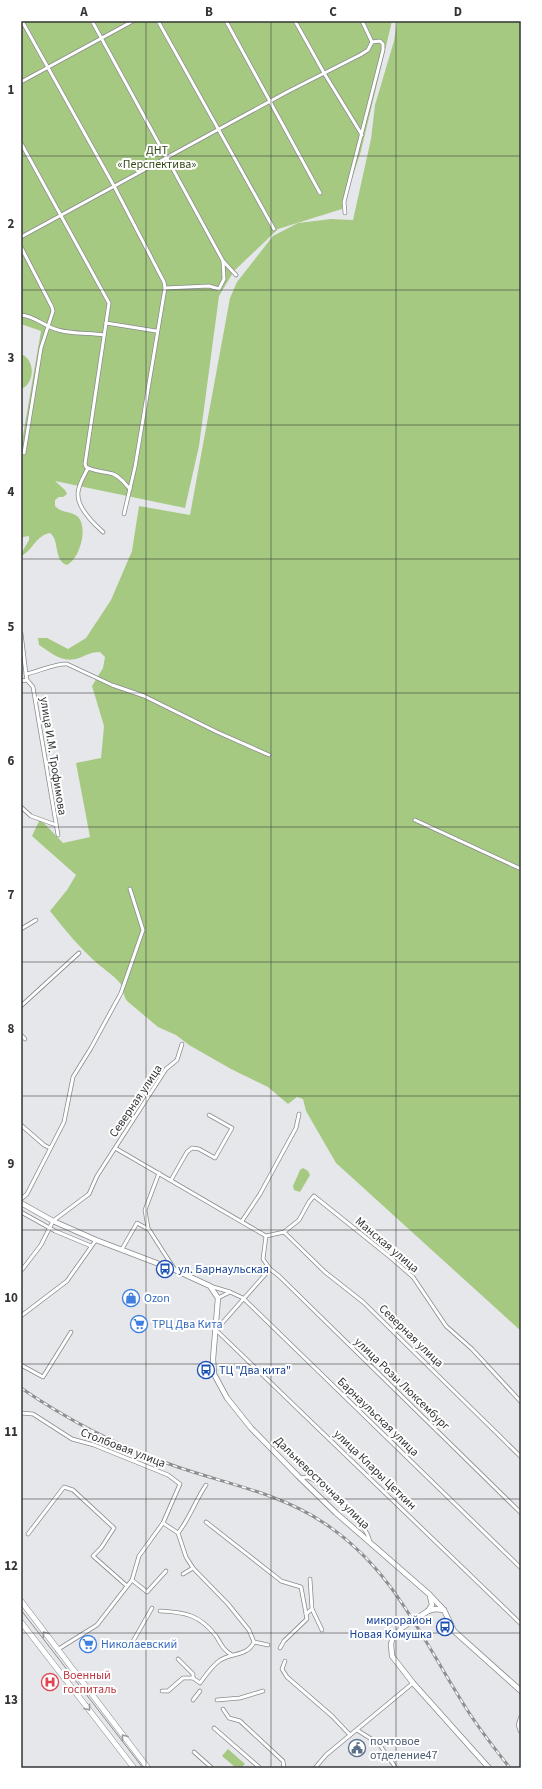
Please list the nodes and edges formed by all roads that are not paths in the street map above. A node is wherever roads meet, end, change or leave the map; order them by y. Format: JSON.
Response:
{"nodes":[{"id":1,"x":22,"y":21,"type":"edge"},
{"id":2,"x":92,"y":21,"type":"edge"},
{"id":3,"x":133,"y":21,"type":"edge"},
{"id":4,"x":158,"y":21,"type":"edge"},
{"id":5,"x":226,"y":21,"type":"edge"},
{"id":6,"x":295,"y":21,"type":"edge"},
{"id":7,"x":362,"y":21,"type":"edge"},
{"id":8,"x":101,"y":38,"type":"junction"},
{"id":9,"x":372,"y":42,"type":"junction"},
{"id":10,"x":48,"y":67,"type":"junction"},
{"id":11,"x":324,"y":73,"type":"junction"},
{"id":12,"x":21,"y":82,"type":"edge"},
{"id":13,"x":270,"y":101,"type":"junction"},
{"id":14,"x":218,"y":130,"type":"junction"},
{"id":15,"x":362,"y":135,"type":"junction"},
{"id":16,"x":21,"y":143,"type":"edge"},
{"id":17,"x":166,"y":158,"type":"junction"},
{"id":18,"x":114,"y":186,"type":"junction"},
{"id":19,"x":320,"y":193,"type":"dead end"},
{"id":20,"x":345,"y":213,"type":"dead end"},
{"id":21,"x":61,"y":215,"type":"junction"},
{"id":22,"x":274,"y":229,"type":"dead end"},
{"id":23,"x":21,"y":237,"type":"edge"},
{"id":24,"x":21,"y":247,"type":"edge"},
{"id":25,"x":223,"y":261,"type":"junction"},
{"id":26,"x":236,"y":275,"type":"dead end"},
{"id":27,"x":165,"y":288,"type":"junction"},
{"id":28,"x":21,"y":315,"type":"edge"},
{"id":29,"x":106,"y":323,"type":"junction"},
{"id":30,"x":47,"y":327,"type":"junction"},
{"id":31,"x":156,"y":331,"type":"junction"},
{"id":32,"x":104,"y":335,"type":"junction"},
{"id":33,"x":24,"y":453,"type":"dead end"},
{"id":34,"x":88,"y":468,"type":"junction"},
{"id":35,"x":130,"y":489,"type":"junction"},
{"id":36,"x":124,"y":514,"type":"dead end"},
{"id":37,"x":103,"y":532,"type":"dead end"},
{"id":38,"x":21,"y":633,"type":"edge"},
{"id":39,"x":26,"y":674,"type":"junction"},
{"id":40,"x":27,"y":680,"type":"junction"},
{"id":41,"x":21,"y":681,"type":"edge"},
{"id":42,"x":269,"y":755,"type":"dead end"},
{"id":43,"x":21,"y":807,"type":"edge"},
{"id":44,"x":415,"y":820,"type":"dead end"},
{"id":45,"x":56,"y":825,"type":"junction"},
{"id":46,"x":58,"y":835,"type":"dead end"},
{"id":47,"x":521,"y":869,"type":"edge"},
{"id":48,"x":130,"y":889,"type":"dead end"},
{"id":49,"x":36,"y":920,"type":"dead end"},
{"id":50,"x":21,"y":929,"type":"edge"},
{"id":51,"x":79,"y":953,"type":"dead end"},
{"id":52,"x":21,"y":1006,"type":"edge"},
{"id":53,"x":21,"y":1035,"type":"edge"},
{"id":54,"x":25,"y":1039,"type":"dead end"},
{"id":55,"x":182,"y":1044,"type":"dead end"},
{"id":56,"x":299,"y":1114,"type":"dead end"},
{"id":57,"x":209,"y":1115,"type":"dead end"},
{"id":58,"x":21,"y":1125,"type":"edge"},
{"id":59,"x":50,"y":1148,"type":"junction"},
{"id":60,"x":115,"y":1148,"type":"junction"},
{"id":61,"x":159,"y":1173,"type":"junction"},
{"id":62,"x":171,"y":1180,"type":"junction"},
{"id":63,"x":21,"y":1199,"type":"edge"},
{"id":64,"x":21,"y":1203,"type":"edge"},
{"id":65,"x":21,"y":1212,"type":"edge"},
{"id":66,"x":53,"y":1220,"type":"junction"},
{"id":67,"x":242,"y":1221,"type":"junction"},
{"id":68,"x":50,"y":1227,"type":"junction"},
{"id":69,"x":149,"y":1229,"type":"junction"},
{"id":70,"x":284,"y":1232,"type":"junction"},
{"id":71,"x":266,"y":1236,"type":"junction"},
{"id":72,"x":96,"y":1240,"type":"junction"},
{"id":73,"x":91,"y":1246,"type":"junction"},
{"id":74,"x":122,"y":1249,"type":"junction"},
{"id":75,"x":270,"y":1269,"type":"junction"},
{"id":76,"x":175,"y":1270,"type":"junction"},
{"id":77,"x":21,"y":1271,"type":"edge"},
{"id":78,"x":210,"y":1286,"type":"junction"},
{"id":79,"x":230,"y":1292,"type":"junction"},
{"id":80,"x":218,"y":1298,"type":"junction"},
{"id":81,"x":243,"y":1298,"type":"junction"},
{"id":82,"x":21,"y":1316,"type":"edge"},
{"id":83,"x":216,"y":1330,"type":"junction"},
{"id":84,"x":71,"y":1332,"type":"dead end"},
{"id":85,"x":21,"y":1365,"type":"edge"},
{"id":86,"x":521,"y":1402,"type":"edge"},
{"id":87,"x":21,"y":1413,"type":"edge"},
{"id":88,"x":521,"y":1458,"type":"edge"},
{"id":89,"x":300,"y":1478,"type":"junction"},
{"id":90,"x":206,"y":1485,"type":"dead end"},
{"id":91,"x":521,"y":1513,"type":"edge"},
{"id":92,"x":206,"y":1522,"type":"dead end"},
{"id":93,"x":163,"y":1523,"type":"junction"},
{"id":94,"x":178,"y":1533,"type":"junction"},
{"id":95,"x":28,"y":1534,"type":"dead end"},
{"id":96,"x":370,"y":1543,"type":"junction"},
{"id":97,"x":193,"y":1568,"type":"junction"},
{"id":98,"x":521,"y":1568,"type":"edge"},
{"id":99,"x":166,"y":1571,"type":"dead end"},
{"id":100,"x":183,"y":1574,"type":"dead end"},
{"id":101,"x":310,"y":1579,"type":"dead end"},
{"id":102,"x":132,"y":1580,"type":"junction"},
{"id":103,"x":127,"y":1586,"type":"junction"},
{"id":104,"x":429,"y":1594,"type":"junction"},
{"id":105,"x":21,"y":1601,"type":"edge"},
{"id":106,"x":152,"y":1608,"type":"dead end"},
{"id":107,"x":312,"y":1609,"type":"junction"},
{"id":108,"x":444,"y":1610,"type":"junction"},
{"id":109,"x":160,"y":1611,"type":"dead end"},
{"id":110,"x":428,"y":1611,"type":"junction"},
{"id":111,"x":306,"y":1614,"type":"junction"},
{"id":112,"x":21,"y":1622,"type":"edge"},
{"id":113,"x":521,"y":1624,"type":"edge"},
{"id":114,"x":322,"y":1630,"type":"dead end"},
{"id":115,"x":254,"y":1642,"type":"junction"},
{"id":116,"x":132,"y":1643,"type":"dead end"},
{"id":117,"x":268,"y":1645,"type":"dead end"},
{"id":118,"x":280,"y":1648,"type":"dead end"},
{"id":119,"x":57,"y":1650,"type":"junction"},
{"id":120,"x":232,"y":1655,"type":"junction"},
{"id":121,"x":48,"y":1656,"type":"junction"},
{"id":122,"x":178,"y":1658,"type":"dead end"},
{"id":123,"x":284,"y":1661,"type":"dead end"},
{"id":124,"x":193,"y":1678,"type":"junction"},
{"id":125,"x":413,"y":1683,"type":"junction"},
{"id":126,"x":162,"y":1690,"type":"dead end"},
{"id":127,"x":200,"y":1691,"type":"dead end"},
{"id":128,"x":263,"y":1691,"type":"dead end"},
{"id":129,"x":521,"y":1691,"type":"edge"},
{"id":130,"x":193,"y":1700,"type":"dead end"},
{"id":131,"x":217,"y":1700,"type":"dead end"},
{"id":132,"x":222,"y":1709,"type":"dead end"},
{"id":133,"x":521,"y":1718,"type":"edge"},
{"id":134,"x":214,"y":1728,"type":"dead end"},
{"id":135,"x":357,"y":1730,"type":"junction"},
{"id":136,"x":521,"y":1731,"type":"edge"},
{"id":137,"x":350,"y":1736,"type":"junction"},
{"id":138,"x":194,"y":1752,"type":"dead end"},
{"id":139,"x":134,"y":1768,"type":"edge"},
{"id":140,"x":148,"y":1768,"type":"edge"},
{"id":141,"x":212,"y":1768,"type":"edge"},
{"id":142,"x":260,"y":1768,"type":"edge"},
{"id":143,"x":284,"y":1768,"type":"edge"},
{"id":144,"x":315,"y":1768,"type":"edge"},
{"id":145,"x":396,"y":1768,"type":"edge"},
{"id":146,"x":489,"y":1768,"type":"edge"}],
"edges":[{"from":1,"to":10,"type":"street"},
{"from":2,"to":8,"type":"street"},
{"from":3,"to":8,"type":"street"},
{"from":4,"to":14,"type":"street"},
{"from":5,"to":13,"type":"street"},
{"from":6,"to":11,"type":"street"},
{"from":7,"to":9,"type":"street"},
{"from":8,"to":10,"type":"street"},
{"from":8,"to":17,"type":"street"},
{"from":9,"to":11,"type":"street"},
{"from":9,"to":15,"type":"street"},
{"from":10,"to":12,"type":"street"},
{"from":10,"to":18,"type":"street"},
{"from":11,"to":13,"type":"street"},
{"from":11,"to":15,"type":"street"},
{"from":13,"to":14,"type":"street"},
{"from":13,"to":19,"type":"street"},
{"from":14,"to":17,"type":"street"},
{"from":14,"to":22,"type":"street"},
{"from":15,"to":20,"type":"street"},
{"from":16,"to":21,"type":"street"},
{"from":17,"to":18,"type":"street"},
{"from":17,"to":25,"type":"street"},
{"from":18,"to":21,"type":"street"},
{"from":18,"to":27,"type":"street"},
{"from":21,"to":23,"type":"street"},
{"from":21,"to":29,"type":"street"},
{"from":24,"to":30,"type":"street"},
{"from":25,"to":26,"type":"street"},
{"from":25,"to":27,"type":"street"},
{"from":27,"to":31,"type":"street"},
{"from":28,"to":30,"type":"street"},
{"from":29,"to":31,"type":"street"},
{"from":29,"to":32,"type":"street"},
{"from":30,"to":32,"type":"street"},
{"from":30,"to":33,"type":"street"},
{"from":31,"to":35,"type":"street"},
{"from":32,"to":34,"type":"street"},
{"from":34,"to":35,"type":"street"},
{"from":34,"to":37,"type":"street"},
{"from":35,"to":36,"type":"street"},
{"from":38,"to":39,"type":"street","name":"улица И.М. Трофимова"},
{"from":39,"to":40,"type":"street","name":"улица И.М. Трофимова"},
{"from":39,"to":42,"type":"street"},
{"from":40,"to":41,"type":"street"},
{"from":40,"to":45,"type":"street","name":"улица И.М. Трофимова"},
{"from":43,"to":45,"type":"street"},
{"from":44,"to":47,"type":"street"},
{"from":45,"to":46,"type":"street","name":"улица И.М. Трофимова"},
{"from":48,"to":59,"type":"street"},
{"from":49,"to":50,"type":"street"},
{"from":51,"to":52,"type":"street"},
{"from":53,"to":54,"type":"street"},
{"from":55,"to":60,"type":"street","name":"Северная улица"},
{"from":56,"to":67,"type":"street"},
{"from":57,"to":62,"type":"street"},
{"from":58,"to":59,"type":"street"},
{"from":59,"to":63,"type":"street"},
{"from":60,"to":61,"type":"street","name":"Северная улица"},
{"from":60,"to":66,"type":"street","name":"Северная улица"},
{"from":61,"to":62,"type":"street","name":"Северная улица"},
{"from":61,"to":69,"type":"street"},
{"from":62,"to":67,"type":"street","name":"Северная улица"},
{"from":64,"to":66,"type":"street"},
{"from":65,"to":68,"type":"street"},
{"from":66,"to":68,"type":"street"},
{"from":66,"to":72,"type":"street"},
{"from":67,"to":71,"type":"street","name":"Северная улица"},
{"from":68,"to":73,"type":"street"},
{"from":68,"to":77,"type":"street"},
{"from":69,"to":74,"type":"street"},
{"from":69,"to":76,"type":"street"},
{"from":70,"to":71,"type":"street"},
{"from":70,"to":86,"type":"street","name":"Манская улица"},
{"from":70,"to":88,"type":"street","name":"Северная улица"},
{"from":71,"to":75,"type":"street"},
{"from":72,"to":73,"type":"street"},
{"from":72,"to":74,"type":"street"},
{"from":73,"to":82,"type":"street"},
{"from":74,"to":76,"type":"street"},
{"from":75,"to":81,"type":"street"},
{"from":75,"to":91,"type":"street","name":"улица Розы Люксембург"},
{"from":76,"to":78,"type":"street"},
{"from":78,"to":79,"type":"street","name":"Барнаульская улица"},
{"from":78,"to":80,"type":"street"},
{"from":79,"to":80,"type":"street"},
{"from":79,"to":81,"type":"street","name":"Барнаульская улица"},
{"from":80,"to":83,"type":"street"},
{"from":81,"to":83,"type":"street"},
{"from":81,"to":98,"type":"street","name":"Барнаульская улица"},
{"from":83,"to":89,"type":"street","name":"Дальневосточная улица"},
{"from":83,"to":113,"type":"street","name":"улица Клары Цеткин"},
{"from":84,"to":85,"type":"street"},
{"from":87,"to":93,"type":"street","name":"Столбовая улица"},
{"from":89,"to":96,"type":"street","name":"Дальневосточная улица"},
{"from":89,"to":96,"type":"street"},
{"from":90,"to":94,"type":"street"},
{"from":92,"to":111,"type":"street"},
{"from":93,"to":94,"type":"street"},
{"from":93,"to":102,"type":"street","name":"Столбовая улица"},
{"from":94,"to":97,"type":"street"},
{"from":95,"to":103,"type":"street"},
{"from":96,"to":104,"type":"street","name":"Дальневосточная улица"},
{"from":97,"to":100,"type":"street"},
{"from":97,"to":115,"type":"street"},
{"from":99,"to":102,"type":"street"},
{"from":101,"to":107,"type":"street"},
{"from":102,"to":103,"type":"street","name":"Столбовая улица"},
{"from":103,"to":119,"type":"street","name":"Столбовая улица"},
{"from":104,"to":108,"type":"street","name":"Дальневосточная улица"},
{"from":104,"to":110,"type":"street"},
{"from":119,"to":105,"type":"main road","one_way":true},
{"from":106,"to":116,"type":"street"},
{"from":107,"to":111,"type":"street"},
{"from":107,"to":114,"type":"street"},
{"from":108,"to":110,"type":"street"},
{"from":108,"to":129,"type":"street","name":"Дальневосточная улица"},
{"from":109,"to":120,"type":"street"},
{"from":110,"to":125,"type":"street"},
{"from":111,"to":118,"type":"street"},
{"from":112,"to":121,"type":"main road"},
{"from":115,"to":117,"type":"street"},
{"from":115,"to":120,"type":"street"},
{"from":119,"to":121,"type":"main road","name":"Столбовая улица"},
{"from":140,"to":119,"type":"main road","one_way":true},
{"from":120,"to":124,"type":"street"},
{"from":121,"to":139,"type":"main road","one_way":true},
{"from":122,"to":124,"type":"street"},
{"from":123,"to":137,"type":"street"},
{"from":124,"to":126,"type":"street"},
{"from":125,"to":135,"type":"street"},
{"from":125,"to":146,"type":"street"},
{"from":127,"to":130,"type":"street"},
{"from":128,"to":131,"type":"street"},
{"from":132,"to":143,"type":"street"},
{"from":133,"to":136,"type":"street"},
{"from":134,"to":142,"type":"street"},
{"from":135,"to":137,"type":"street"},
{"from":135,"to":145,"type":"street"},
{"from":137,"to":144,"type":"street"},
{"from":138,"to":141,"type":"street"}]}
